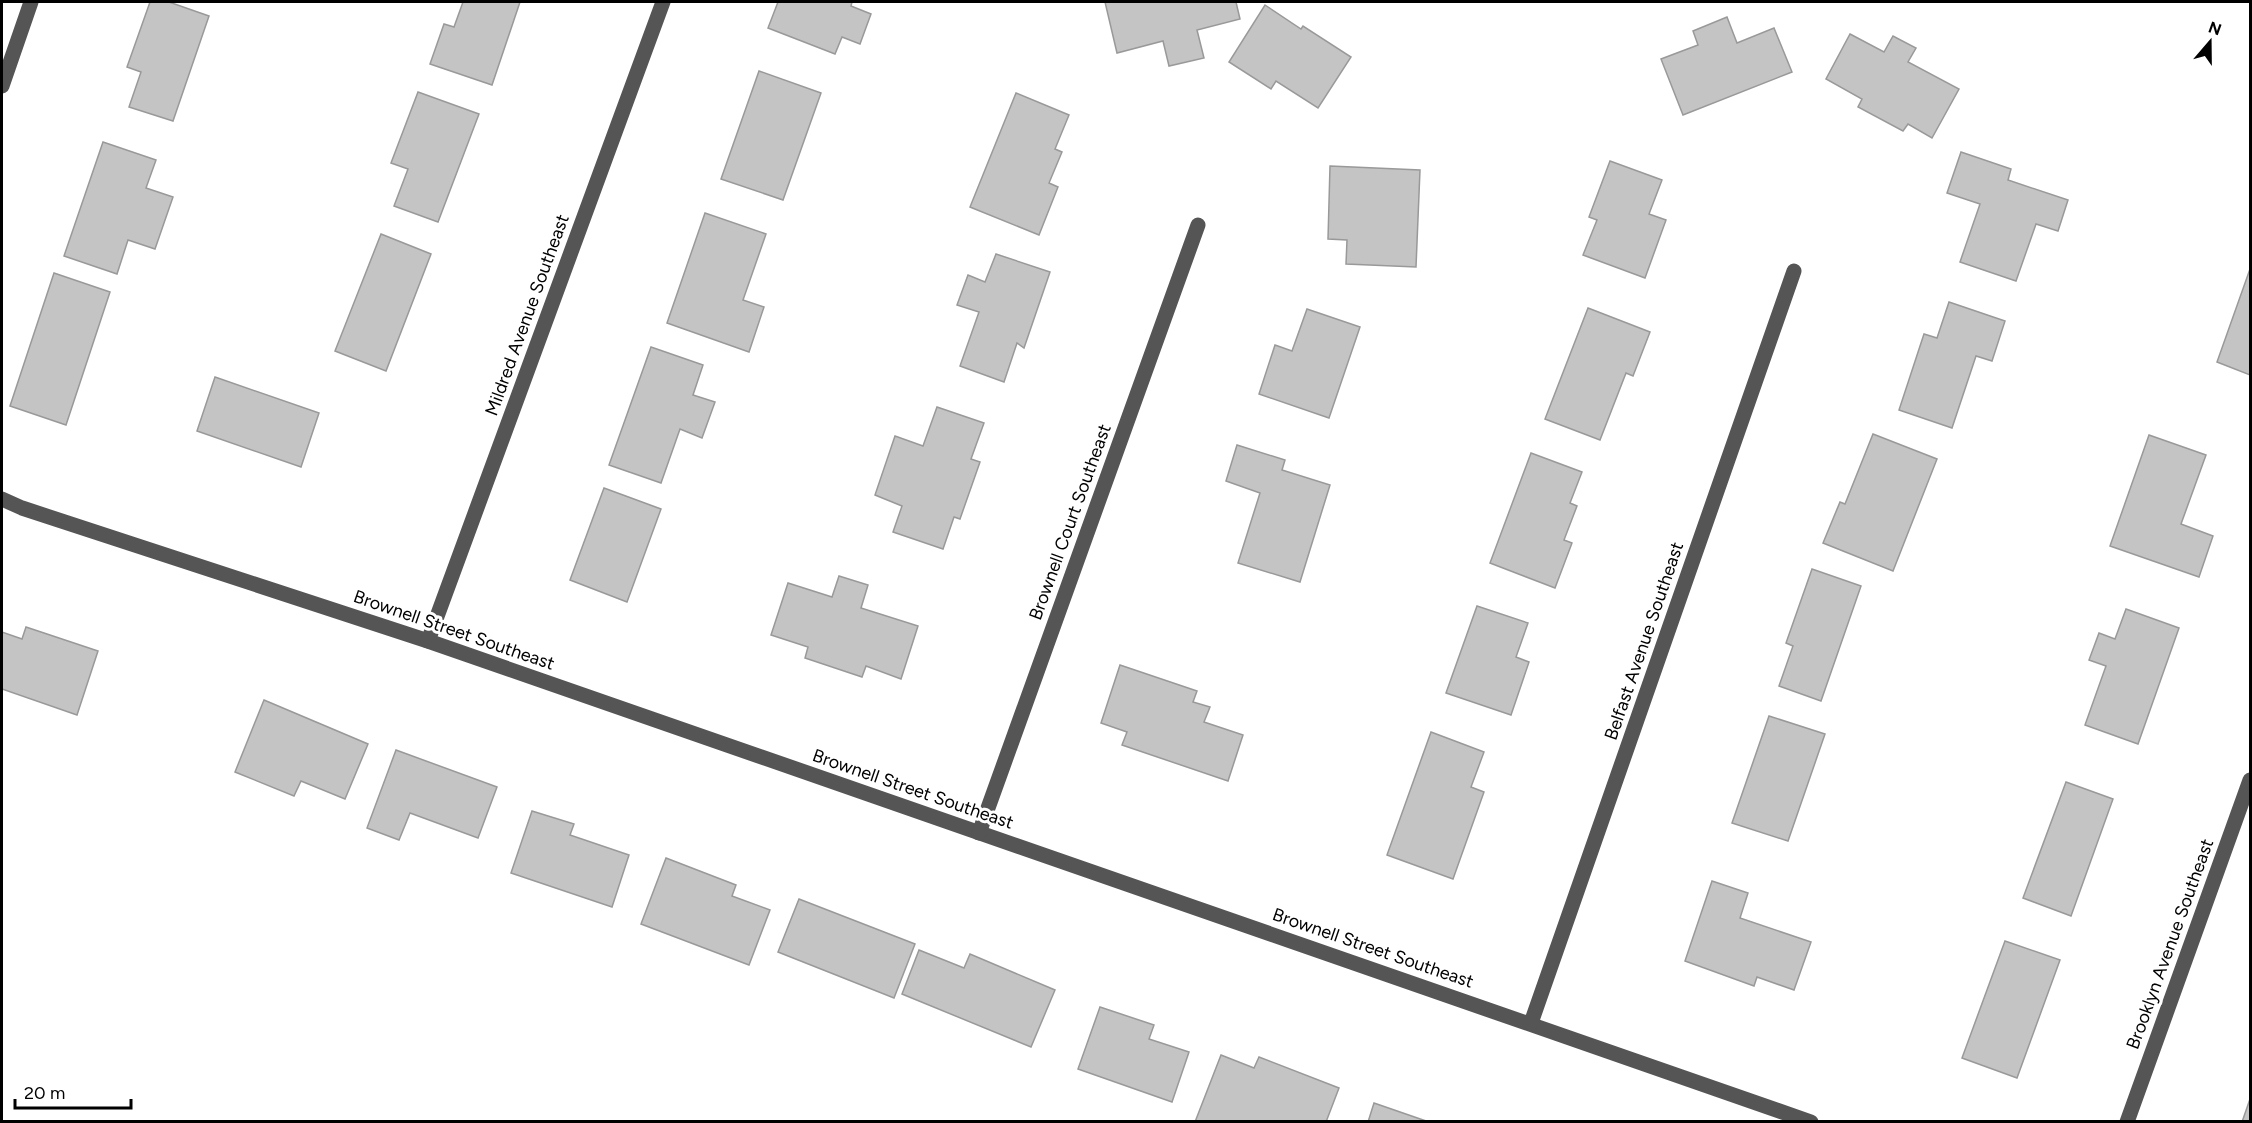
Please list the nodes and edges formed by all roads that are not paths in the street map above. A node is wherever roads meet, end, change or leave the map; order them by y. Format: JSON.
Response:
{"nodes":[{"id":1,"x":32,"y":2,"type":"edge"},
{"id":2,"x":663,"y":2,"type":"edge"},
{"id":3,"x":2,"y":86,"type":"edge"},
{"id":4,"x":1197,"y":225,"type":"dead end"},
{"id":5,"x":1794,"y":271,"type":"dead end"},
{"id":6,"x":2,"y":499,"type":"edge"},
{"id":7,"x":428,"y":641,"type":"junction"},
{"id":8,"x":2250,"y":780,"type":"edge"},
{"id":9,"x":979,"y":833,"type":"junction"},
{"id":10,"x":1531,"y":1023,"type":"junction"},
{"id":11,"x":1811,"y":1122,"type":"edge"},
{"id":12,"x":2127,"y":1122,"type":"edge"}],
"edges":[{"from":1,"to":3,"type":"street"},
{"from":2,"to":7,"type":"street","name":"Mildred Avenue Southeast"},
{"from":4,"to":9,"type":"street","name":"Brownell Court Southeast"},
{"from":5,"to":10,"type":"street","name":"Belfast Avenue Southeast"},
{"from":6,"to":7,"type":"street","name":"Brownell Street Southeast"},
{"from":7,"to":9,"type":"street","name":"Brownell Street Southeast"},
{"from":8,"to":12,"type":"street","name":"Brooklyn Avenue Southeast"},
{"from":9,"to":10,"type":"street","name":"Brownell Street Southeast"},
{"from":10,"to":11,"type":"street","name":"Brownell Street Southeast"}]}
